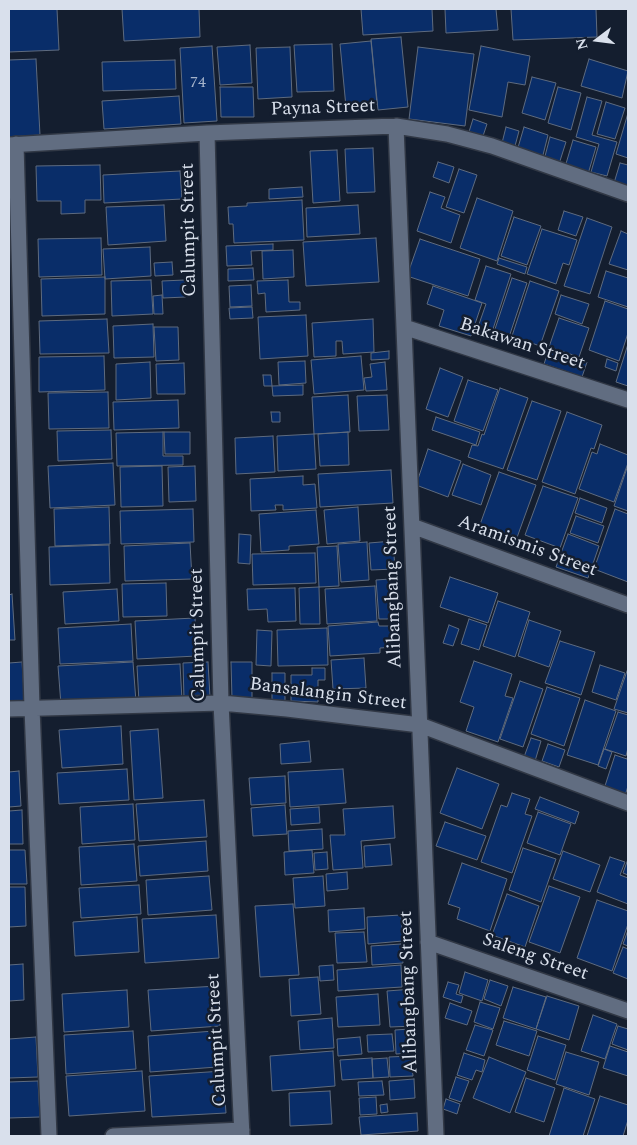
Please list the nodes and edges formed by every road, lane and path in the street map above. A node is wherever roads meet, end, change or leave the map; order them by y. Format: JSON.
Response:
{"nodes":[{"id":1,"x":396,"y":126,"type":"junction"},
{"id":2,"x":207,"y":133,"type":"junction"},
{"id":3,"x":13,"y":144,"type":"edge"},
{"id":4,"x":628,"y":194,"type":"edge"},
{"id":5,"x":404,"y":327,"type":"junction"},
{"id":6,"x":628,"y":400,"type":"edge"},
{"id":7,"x":412,"y":526,"type":"junction"},
{"id":8,"x":628,"y":605,"type":"edge"},
{"id":9,"x":221,"y":703,"type":"junction"},
{"id":10,"x":32,"y":708,"type":"junction"},
{"id":11,"x":9,"y":709,"type":"edge"},
{"id":12,"x":420,"y":726,"type":"junction"},
{"id":13,"x":628,"y":802,"type":"edge"},
{"id":14,"x":428,"y":942,"type":"junction"},
{"id":15,"x":628,"y":1011,"type":"edge"},
{"id":16,"x":242,"y":1133,"type":"edge"},
{"id":17,"x":49,"y":1136,"type":"edge"},
{"id":18,"x":114,"y":1136,"type":"edge"},
{"id":19,"x":436,"y":1136,"type":"edge"}],
"edges":[{"from":1,"to":2,"type":"street","name":"Payna Street"},
{"from":1,"to":4,"type":"street","name":"Payna Street"},
{"from":1,"to":5,"type":"street","name":"Alibangbang Street"},
{"from":2,"to":3,"type":"street","name":"Payna Street"},
{"from":2,"to":9,"type":"street","name":"Calumpit Street"},
{"from":3,"to":10,"type":"street"},
{"from":5,"to":6,"type":"street","name":"Bakawan Street"},
{"from":5,"to":7,"type":"street","name":"Alibangbang Street"},
{"from":7,"to":8,"type":"street","name":"Aramismis Street"},
{"from":7,"to":12,"type":"street","name":"Alibangbang Street"},
{"from":9,"to":10,"type":"street","name":"Bansalangin Street"},
{"from":9,"to":12,"type":"street","name":"Bansalangin Street"},
{"from":9,"to":16,"type":"street","name":"Calumpit Street"},
{"from":10,"to":11,"type":"street","name":"Bansalangin Street"},
{"from":10,"to":17,"type":"street"},
{"from":12,"to":13,"type":"street","name":"Bansalangin Street"},
{"from":12,"to":14,"type":"street","name":"Alibangbang Street"},
{"from":14,"to":15,"type":"street","name":"Saleng Street"},
{"from":14,"to":19,"type":"street","name":"Alibangbang Street"},
{"from":16,"to":18,"type":"street"}]}
